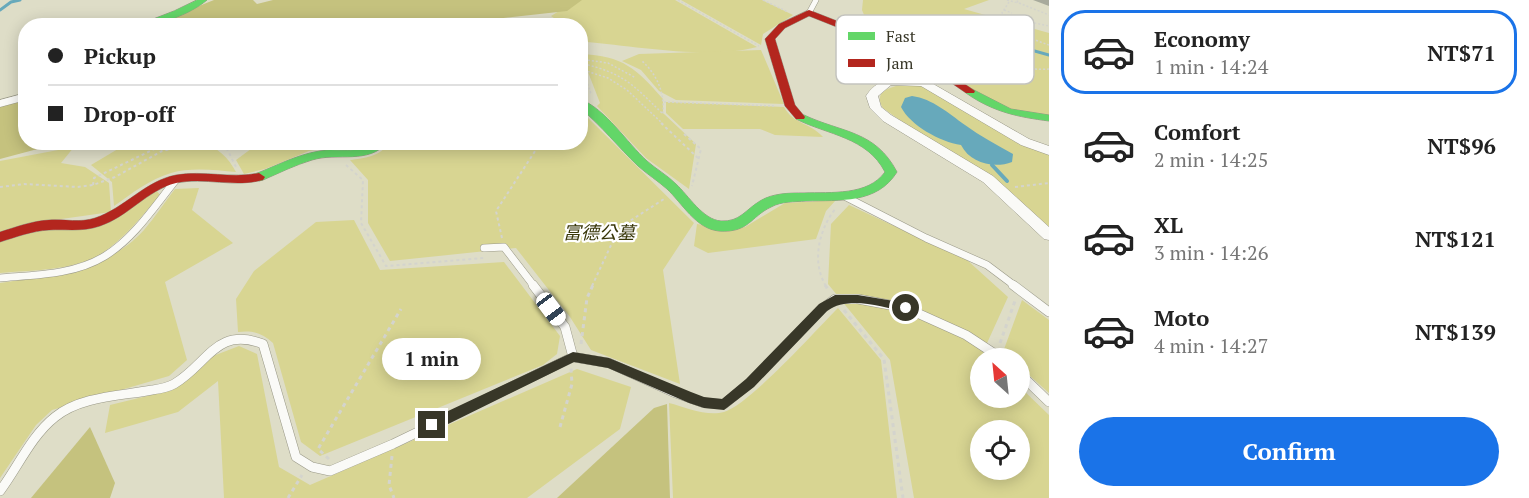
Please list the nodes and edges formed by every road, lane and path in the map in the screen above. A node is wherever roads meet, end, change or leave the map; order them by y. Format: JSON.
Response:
{"nodes":[{"id":1,"x":203,"y":0,"type":"edge"},
{"id":2,"x":678,"y":0,"type":"edge"},
{"id":3,"x":763,"y":0,"type":"edge"},
{"id":4,"x":816,"y":0,"type":"edge"},
{"id":5,"x":1017,"y":0,"type":"edge"},
{"id":6,"x":1008,"y":1,"type":"edge"},
{"id":7,"x":1019,"y":3,"type":"junction"},
{"id":8,"x":1004,"y":10,"type":"junction"},
{"id":9,"x":809,"y":13,"type":"junction"},
{"id":10,"x":1012,"y":13,"type":"dead end"},
{"id":11,"x":1004,"y":15,"type":"edge"},
{"id":12,"x":1049,"y":15,"type":"edge"},
{"id":13,"x":162,"y":18,"type":"edge"},
{"id":14,"x":792,"y":21,"type":"junction"},
{"id":15,"x":836,"y":24,"type":"edge"},
{"id":16,"x":1034,"y":24,"type":"edge"},
{"id":17,"x":1049,"y":26,"type":"edge"},
{"id":18,"x":1034,"y":39,"type":"edge"},
{"id":19,"x":1049,"y":45,"type":"edge"},
{"id":20,"x":773,"y":53,"type":"junction"},
{"id":21,"x":641,"y":60,"type":"dead end"},
{"id":22,"x":588,"y":62,"type":"edge"},
{"id":23,"x":588,"y":64,"type":"edge"},
{"id":24,"x":1034,"y":68,"type":"edge"},
{"id":25,"x":1049,"y":69,"type":"edge"},
{"id":26,"x":588,"y":71,"type":"edge"},
{"id":27,"x":636,"y":78,"type":"dead end"},
{"id":28,"x":886,"y":84,"type":"edge"},
{"id":29,"x":926,"y":84,"type":"edge"},
{"id":30,"x":960,"y":84,"type":"edge"},
{"id":31,"x":588,"y":86,"type":"edge"},
{"id":32,"x":18,"y":98,"type":"edge"},
{"id":33,"x":664,"y":102,"type":"junction"},
{"id":34,"x":0,"y":104,"type":"edge"},
{"id":35,"x":588,"y":105,"type":"edge"},
{"id":36,"x":780,"y":106,"type":"dead end"},
{"id":37,"x":588,"y":108,"type":"edge"},
{"id":38,"x":1049,"y":118,"type":"edge"},
{"id":39,"x":684,"y":134,"type":"dead end"},
{"id":40,"x":152,"y":150,"type":"edge"},
{"id":41,"x":166,"y":150,"type":"edge"},
{"id":42,"x":228,"y":150,"type":"edge"},
{"id":43,"x":376,"y":150,"type":"edge"},
{"id":44,"x":536,"y":150,"type":"edge"},
{"id":45,"x":1049,"y":151,"type":"edge"},
{"id":46,"x":340,"y":152,"type":"junction"},
{"id":47,"x":699,"y":158,"type":"junction"},
{"id":48,"x":240,"y":174,"type":"dead end"},
{"id":49,"x":178,"y":178,"type":"junction"},
{"id":50,"x":1049,"y":183,"type":"edge"},
{"id":51,"x":93,"y":185,"type":"junction"},
{"id":52,"x":0,"y":187,"type":"edge"},
{"id":53,"x":673,"y":187,"type":"junction"},
{"id":54,"x":1000,"y":188,"type":"junction"},
{"id":55,"x":846,"y":197,"type":"junction"},
{"id":56,"x":684,"y":200,"type":"junction"},
{"id":57,"x":1049,"y":235,"type":"edge"},
{"id":58,"x":0,"y":237,"type":"edge"},
{"id":59,"x":504,"y":247,"type":"junction"},
{"id":60,"x":484,"y":248,"type":"dead end"},
{"id":61,"x":488,"y":258,"type":"dead end"},
{"id":62,"x":0,"y":278,"type":"edge"},
{"id":63,"x":1016,"y":297,"type":"dead end"},
{"id":64,"x":835,"y":299,"type":"junction"},
{"id":65,"x":400,"y":309,"type":"dead end"},
{"id":66,"x":1049,"y":312,"type":"edge"},
{"id":67,"x":985,"y":348,"type":"edge"},
{"id":68,"x":1001,"y":348,"type":"edge"},
{"id":69,"x":573,"y":357,"type":"junction"},
{"id":70,"x":1030,"y":384,"type":"edge"},
{"id":71,"x":1049,"y":402,"type":"edge"},
{"id":72,"x":560,"y":428,"type":"dead end"},
{"id":73,"x":393,"y":444,"type":"junction"},
{"id":74,"x":307,"y":466,"type":"junction"},
{"id":75,"x":330,"y":471,"type":"junction"},
{"id":76,"x":0,"y":491,"type":"edge"},
{"id":77,"x":288,"y":498,"type":"edge"},
{"id":78,"x":394,"y":498,"type":"edge"},
{"id":79,"x":903,"y":498,"type":"edge"}],
"edges":[{"from":1,"to":13,"type":"street"},
{"from":2,"to":20,"type":"path"},
{"from":3,"to":14,"type":"path"},
{"from":4,"to":9,"type":"lane"},
{"from":5,"to":7,"type":"path"},
{"from":6,"to":7,"type":"path"},
{"from":6,"to":8,"type":"path"},
{"from":7,"to":12,"type":"path"},
{"from":8,"to":10,"type":"path"},
{"from":8,"to":11,"type":"path"},
{"from":9,"to":14,"type":"street"},
{"from":9,"to":15,"type":"street"},
{"from":14,"to":20,"type":"street"},
{"from":16,"to":17,"type":"path"},
{"from":18,"to":19,"type":"path"},
{"from":20,"to":55,"type":"street"},
{"from":21,"to":33,"type":"path"},
{"from":22,"to":27,"type":"path"},
{"from":23,"to":33,"type":"path"},
{"from":24,"to":25,"type":"path"},
{"from":26,"to":47,"type":"path"},
{"from":28,"to":54,"type":"street"},
{"from":29,"to":45,"type":"street"},
{"from":30,"to":38,"type":"street"},
{"from":31,"to":35,"type":"path"},
{"from":32,"to":34,"type":"street"},
{"from":33,"to":36,"type":"path"},
{"from":37,"to":53,"type":"street"},
{"from":39,"to":47,"type":"path"},
{"from":40,"to":51,"type":"path"},
{"from":41,"to":51,"type":"path"},
{"from":42,"to":48,"type":"path"},
{"from":43,"to":46,"type":"street"},
{"from":44,"to":59,"type":"path"},
{"from":46,"to":49,"type":"street"},
{"from":46,"to":61,"type":"path"},
{"from":47,"to":56,"type":"path"},
{"from":49,"to":58,"type":"street"},
{"from":49,"to":62,"type":"lane"},
{"from":50,"to":54,"type":"path"},
{"from":51,"to":52,"type":"path"},
{"from":53,"to":56,"type":"street"},
{"from":53,"to":69,"type":"path"},
{"from":54,"to":57,"type":"street"},
{"from":55,"to":56,"type":"street"},
{"from":55,"to":64,"type":"path"},
{"from":55,"to":66,"type":"lane"},
{"from":59,"to":60,"type":"lane"},
{"from":59,"to":69,"type":"lane"},
{"from":63,"to":68,"type":"path"},
{"from":64,"to":67,"type":"lane"},
{"from":64,"to":69,"type":"lane"},
{"from":64,"to":79,"type":"path"},
{"from":65,"to":75,"type":"path"},
{"from":69,"to":72,"type":"path"},
{"from":69,"to":73,"type":"lane"},
{"from":70,"to":71,"type":"lane"},
{"from":73,"to":75,"type":"lane"},
{"from":73,"to":78,"type":"path"},
{"from":74,"to":75,"type":"lane"},
{"from":74,"to":76,"type":"lane"},
{"from":74,"to":77,"type":"path"}]}
